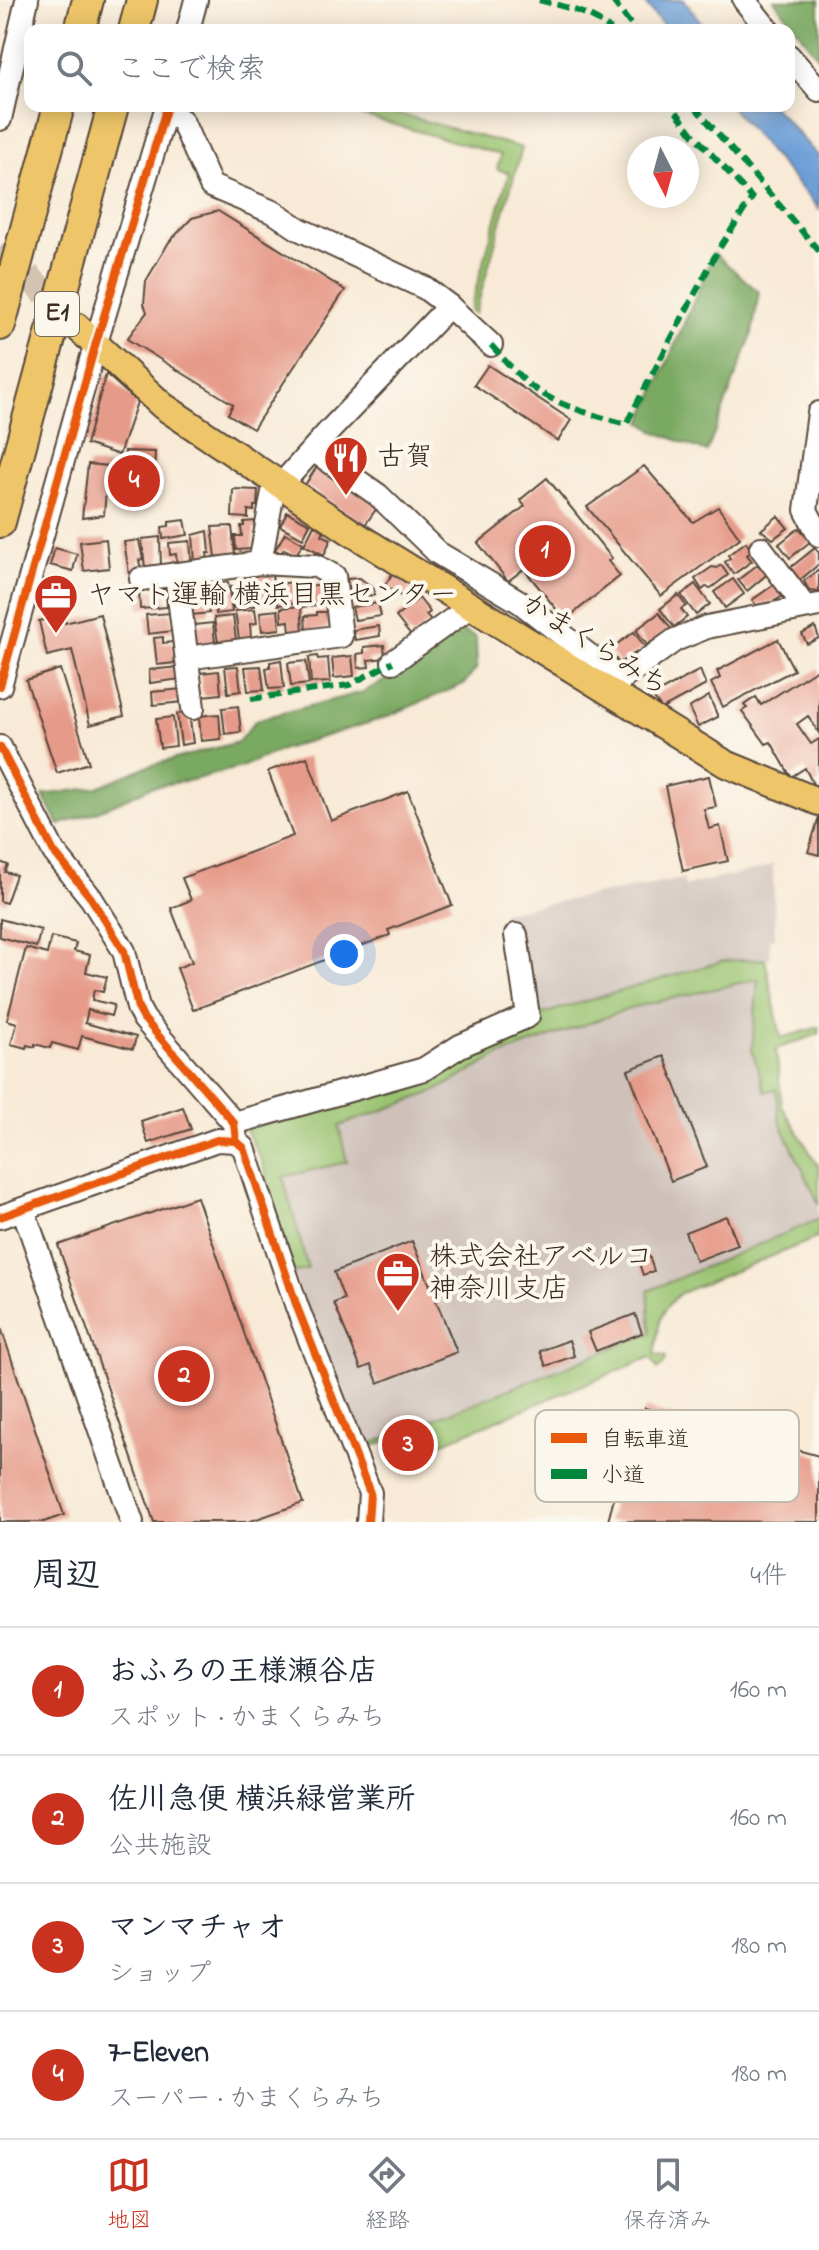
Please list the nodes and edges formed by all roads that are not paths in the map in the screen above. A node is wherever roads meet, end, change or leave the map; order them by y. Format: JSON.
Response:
{"nodes":[{"id":1,"x":27,"y":0,"type":"edge"},
{"id":2,"x":88,"y":0,"type":"edge"},
{"id":3,"x":142,"y":0,"type":"edge"},
{"id":4,"x":196,"y":0,"type":"edge"},
{"id":5,"x":744,"y":0,"type":"edge"},
{"id":6,"x":82,"y":24,"type":"edge"},
{"id":7,"x":136,"y":24,"type":"edge"},
{"id":8,"x":190,"y":24,"type":"edge"},
{"id":9,"x":763,"y":24,"type":"edge"},
{"id":10,"x":795,"y":63,"type":"edge"},
{"id":11,"x":819,"y":90,"type":"edge"},
{"id":12,"x":57,"y":112,"type":"edge"},
{"id":13,"x":111,"y":112,"type":"edge"},
{"id":14,"x":165,"y":112,"type":"edge"},
{"id":15,"x":171,"y":112,"type":"edge"},
{"id":16,"x":0,"y":119,"type":"edge"},
{"id":17,"x":449,"y":306,"type":"junction"},
{"id":18,"x":0,"y":325,"type":"edge"},
{"id":19,"x":76,"y":326,"type":"tunnel mouth"},
{"id":20,"x":491,"y":345,"type":"dead end"},
{"id":21,"x":95,"y":346,"type":"junction"},
{"id":22,"x":819,"y":413,"type":"edge"},
{"id":23,"x":313,"y":450,"type":"junction"},
{"id":24,"x":278,"y":483,"type":"junction"},
{"id":25,"x":0,"y":522,"type":"edge"},
{"id":26,"x":819,"y":535,"type":"edge"},
{"id":27,"x":761,"y":548,"type":"dead end"},
{"id":28,"x":260,"y":563,"type":"junction"},
{"id":29,"x":176,"y":574,"type":"junction"},
{"id":30,"x":141,"y":579,"type":"dead end"},
{"id":31,"x":812,"y":606,"type":"edge"},
{"id":32,"x":470,"y":607,"type":"junction"},
{"id":33,"x":187,"y":658,"type":"junction"},
{"id":34,"x":393,"y":662,"type":"dead end"},
{"id":35,"x":0,"y":686,"type":"edge"},
{"id":36,"x":613,"y":686,"type":"junction"},
{"id":37,"x":193,"y":708,"type":"dead end"},
{"id":38,"x":0,"y":747,"type":"edge"},
{"id":39,"x":819,"y":802,"type":"edge"},
{"id":40,"x":516,"y":935,"type":"dead end"},
{"id":41,"x":235,"y":1132,"type":"junction"},
{"id":42,"x":23,"y":1209,"type":"junction"},
{"id":43,"x":0,"y":1217,"type":"edge"},
{"id":44,"x":372,"y":1521,"type":"edge"},
{"id":45,"x":132,"y":1522,"type":"edge"}],
"edges":[{"from":1,"to":16,"type":"street"},
{"from":2,"to":6,"type":"highway"},
{"from":3,"to":7,"type":"highway"},
{"from":4,"to":8,"type":"street"},
{"from":5,"to":9,"type":"street"},
{"from":10,"to":11,"type":"street"},
{"from":12,"to":18,"type":"highway","number":"E1"},
{"from":13,"to":25,"type":"highway","number":"E1"},
{"from":14,"to":21,"type":"street"},
{"from":15,"to":17,"type":"street"},
{"from":17,"to":20,"type":"street"},
{"from":17,"to":23,"type":"street"},
{"from":19,"to":21,"type":"main road","name":"かまくらみち"},
{"from":21,"to":24,"type":"main road","name":"かまくらみち"},
{"from":21,"to":35,"type":"street"},
{"from":22,"to":26,"type":"street"},
{"from":23,"to":24,"type":"street"},
{"from":23,"to":36,"type":"street"},
{"from":24,"to":28,"type":"street"},
{"from":24,"to":32,"type":"main road","name":"かまくらみち"},
{"from":27,"to":31,"type":"street"},
{"from":28,"to":29,"type":"street"},
{"from":28,"to":33,"type":"street"},
{"from":29,"to":30,"type":"street"},
{"from":29,"to":33,"type":"street"},
{"from":31,"to":36,"type":"street"},
{"from":32,"to":34,"type":"street"},
{"from":32,"to":36,"type":"main road","name":"かまくらみち"},
{"from":33,"to":37,"type":"street"},
{"from":36,"to":39,"type":"main road","name":"かまくらみち"},
{"from":38,"to":41,"type":"street"},
{"from":40,"to":41,"type":"street"},
{"from":41,"to":42,"type":"street"},
{"from":41,"to":44,"type":"street"},
{"from":42,"to":43,"type":"street"},
{"from":42,"to":45,"type":"street"}]}
